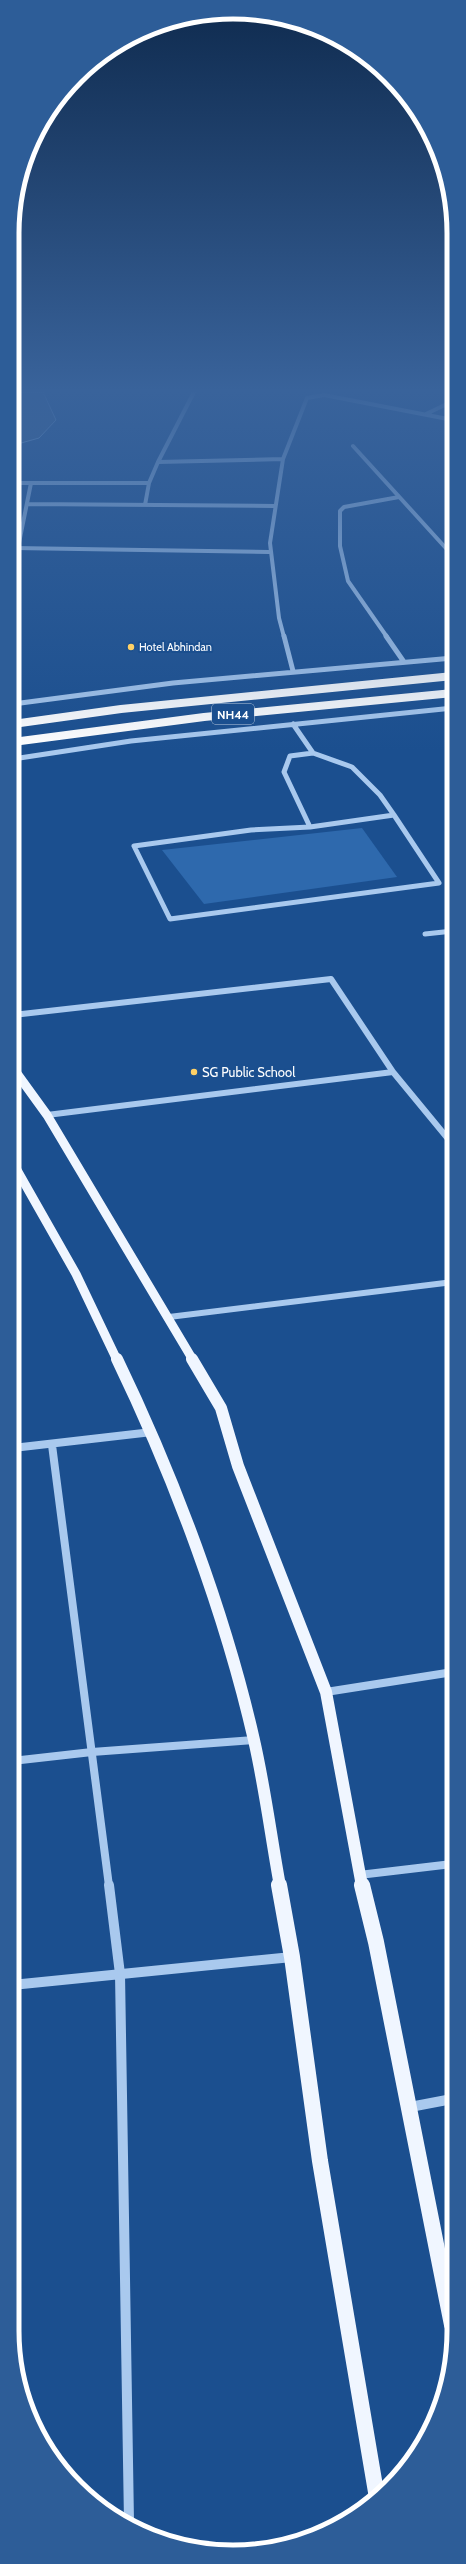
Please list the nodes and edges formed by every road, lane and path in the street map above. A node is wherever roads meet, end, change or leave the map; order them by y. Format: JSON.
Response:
{"nodes":[{"id":1,"x":25,"y":512,"type":"edge"},
{"id":2,"x":273,"y":512,"type":"edge"},
{"id":3,"x":340,"y":512,"type":"edge"},
{"id":4,"x":412,"y":512,"type":"edge"},
{"id":5,"x":19,"y":536,"type":"edge"},
{"id":6,"x":19,"y":548,"type":"edge"},
{"id":7,"x":447,"y":549,"type":"edge"},
{"id":8,"x":269,"y":552,"type":"junction"},
{"id":9,"x":447,"y":658,"type":"edge"},
{"id":10,"x":404,"y":662,"type":"junction"},
{"id":11,"x":293,"y":672,"type":"junction"},
{"id":12,"x":447,"y":677,"type":"edge"},
{"id":13,"x":447,"y":694,"type":"edge"},
{"id":14,"x":19,"y":703,"type":"edge"},
{"id":15,"x":447,"y":709,"type":"edge"},
{"id":16,"x":19,"y":723,"type":"edge"},
{"id":17,"x":293,"y":724,"type":"junction"},
{"id":18,"x":19,"y":741,"type":"edge"},
{"id":19,"x":313,"y":753,"type":"junction"},
{"id":20,"x":19,"y":758,"type":"edge"},
{"id":21,"x":395,"y":815,"type":"junction"},
{"id":22,"x":310,"y":827,"type":"junction"},
{"id":23,"x":447,"y":932,"type":"edge"},
{"id":24,"x":425,"y":934,"type":"dead end"},
{"id":25,"x":19,"y":1014,"type":"edge"},
{"id":26,"x":393,"y":1072,"type":"junction"},
{"id":27,"x":19,"y":1076,"type":"edge"},
{"id":28,"x":47,"y":1115,"type":"junction"},
{"id":29,"x":447,"y":1138,"type":"edge"},
{"id":30,"x":19,"y":1174,"type":"edge"},
{"id":31,"x":447,"y":1283,"type":"edge"},
{"id":32,"x":169,"y":1317,"type":"junction"},
{"id":33,"x":152,"y":1432,"type":"junction"},
{"id":34,"x":52,"y":1445,"type":"junction"},
{"id":35,"x":19,"y":1448,"type":"edge"},
{"id":36,"x":447,"y":1673,"type":"edge"},
{"id":37,"x":326,"y":1692,"type":"junction"},
{"id":38,"x":254,"y":1740,"type":"junction"},
{"id":39,"x":92,"y":1752,"type":"junction"},
{"id":40,"x":19,"y":1760,"type":"edge"},
{"id":41,"x":447,"y":1865,"type":"edge"},
{"id":42,"x":359,"y":1874,"type":"junction"},
{"id":43,"x":292,"y":1957,"type":"junction"},
{"id":44,"x":120,"y":1974,"type":"junction"},
{"id":45,"x":19,"y":1984,"type":"edge"},
{"id":46,"x":447,"y":2100,"type":"edge"},
{"id":47,"x":410,"y":2107,"type":"junction"},
{"id":48,"x":447,"y":2299,"type":"edge"},
{"id":49,"x":376,"y":2490,"type":"edge"},
{"id":50,"x":129,"y":2518,"type":"edge"}],
"edges":[{"from":1,"to":5,"type":"street"},
{"from":2,"to":8,"type":"street"},
{"from":3,"to":10,"type":"street"},
{"from":4,"to":7,"type":"street"},
{"from":6,"to":8,"type":"street"},
{"from":8,"to":11,"type":"street"},
{"from":9,"to":10,"type":"street"},
{"from":10,"to":11,"type":"street"},
{"from":11,"to":14,"type":"street"},
{"from":12,"to":16,"type":"highway","number":"NH44"},
{"from":13,"to":18,"type":"highway","number":"NH44"},
{"from":15,"to":17,"type":"street"},
{"from":17,"to":19,"type":"street"},
{"from":17,"to":20,"type":"street"},
{"from":19,"to":21,"type":"street"},
{"from":19,"to":22,"type":"street"},
{"from":21,"to":22,"type":"street"},
{"from":21,"to":22,"type":"street"},
{"from":23,"to":24,"type":"street"},
{"from":25,"to":26,"type":"street"},
{"from":26,"to":28,"type":"street"},
{"from":26,"to":29,"type":"street"},
{"from":27,"to":28,"type":"main road"},
{"from":28,"to":32,"type":"main road"},
{"from":30,"to":33,"type":"main road"},
{"from":31,"to":32,"type":"street"},
{"from":32,"to":37,"type":"main road"},
{"from":33,"to":34,"type":"street"},
{"from":33,"to":38,"type":"main road"},
{"from":34,"to":35,"type":"street"},
{"from":34,"to":39,"type":"street"},
{"from":36,"to":37,"type":"street"},
{"from":37,"to":42,"type":"main road"},
{"from":38,"to":39,"type":"street"},
{"from":38,"to":43,"type":"main road"},
{"from":39,"to":40,"type":"street"},
{"from":39,"to":44,"type":"street"},
{"from":41,"to":42,"type":"street"},
{"from":42,"to":47,"type":"main road"},
{"from":43,"to":44,"type":"street"},
{"from":43,"to":49,"type":"main road"},
{"from":44,"to":45,"type":"street"},
{"from":44,"to":50,"type":"street"},
{"from":46,"to":47,"type":"street"},
{"from":47,"to":48,"type":"main road"}]}
